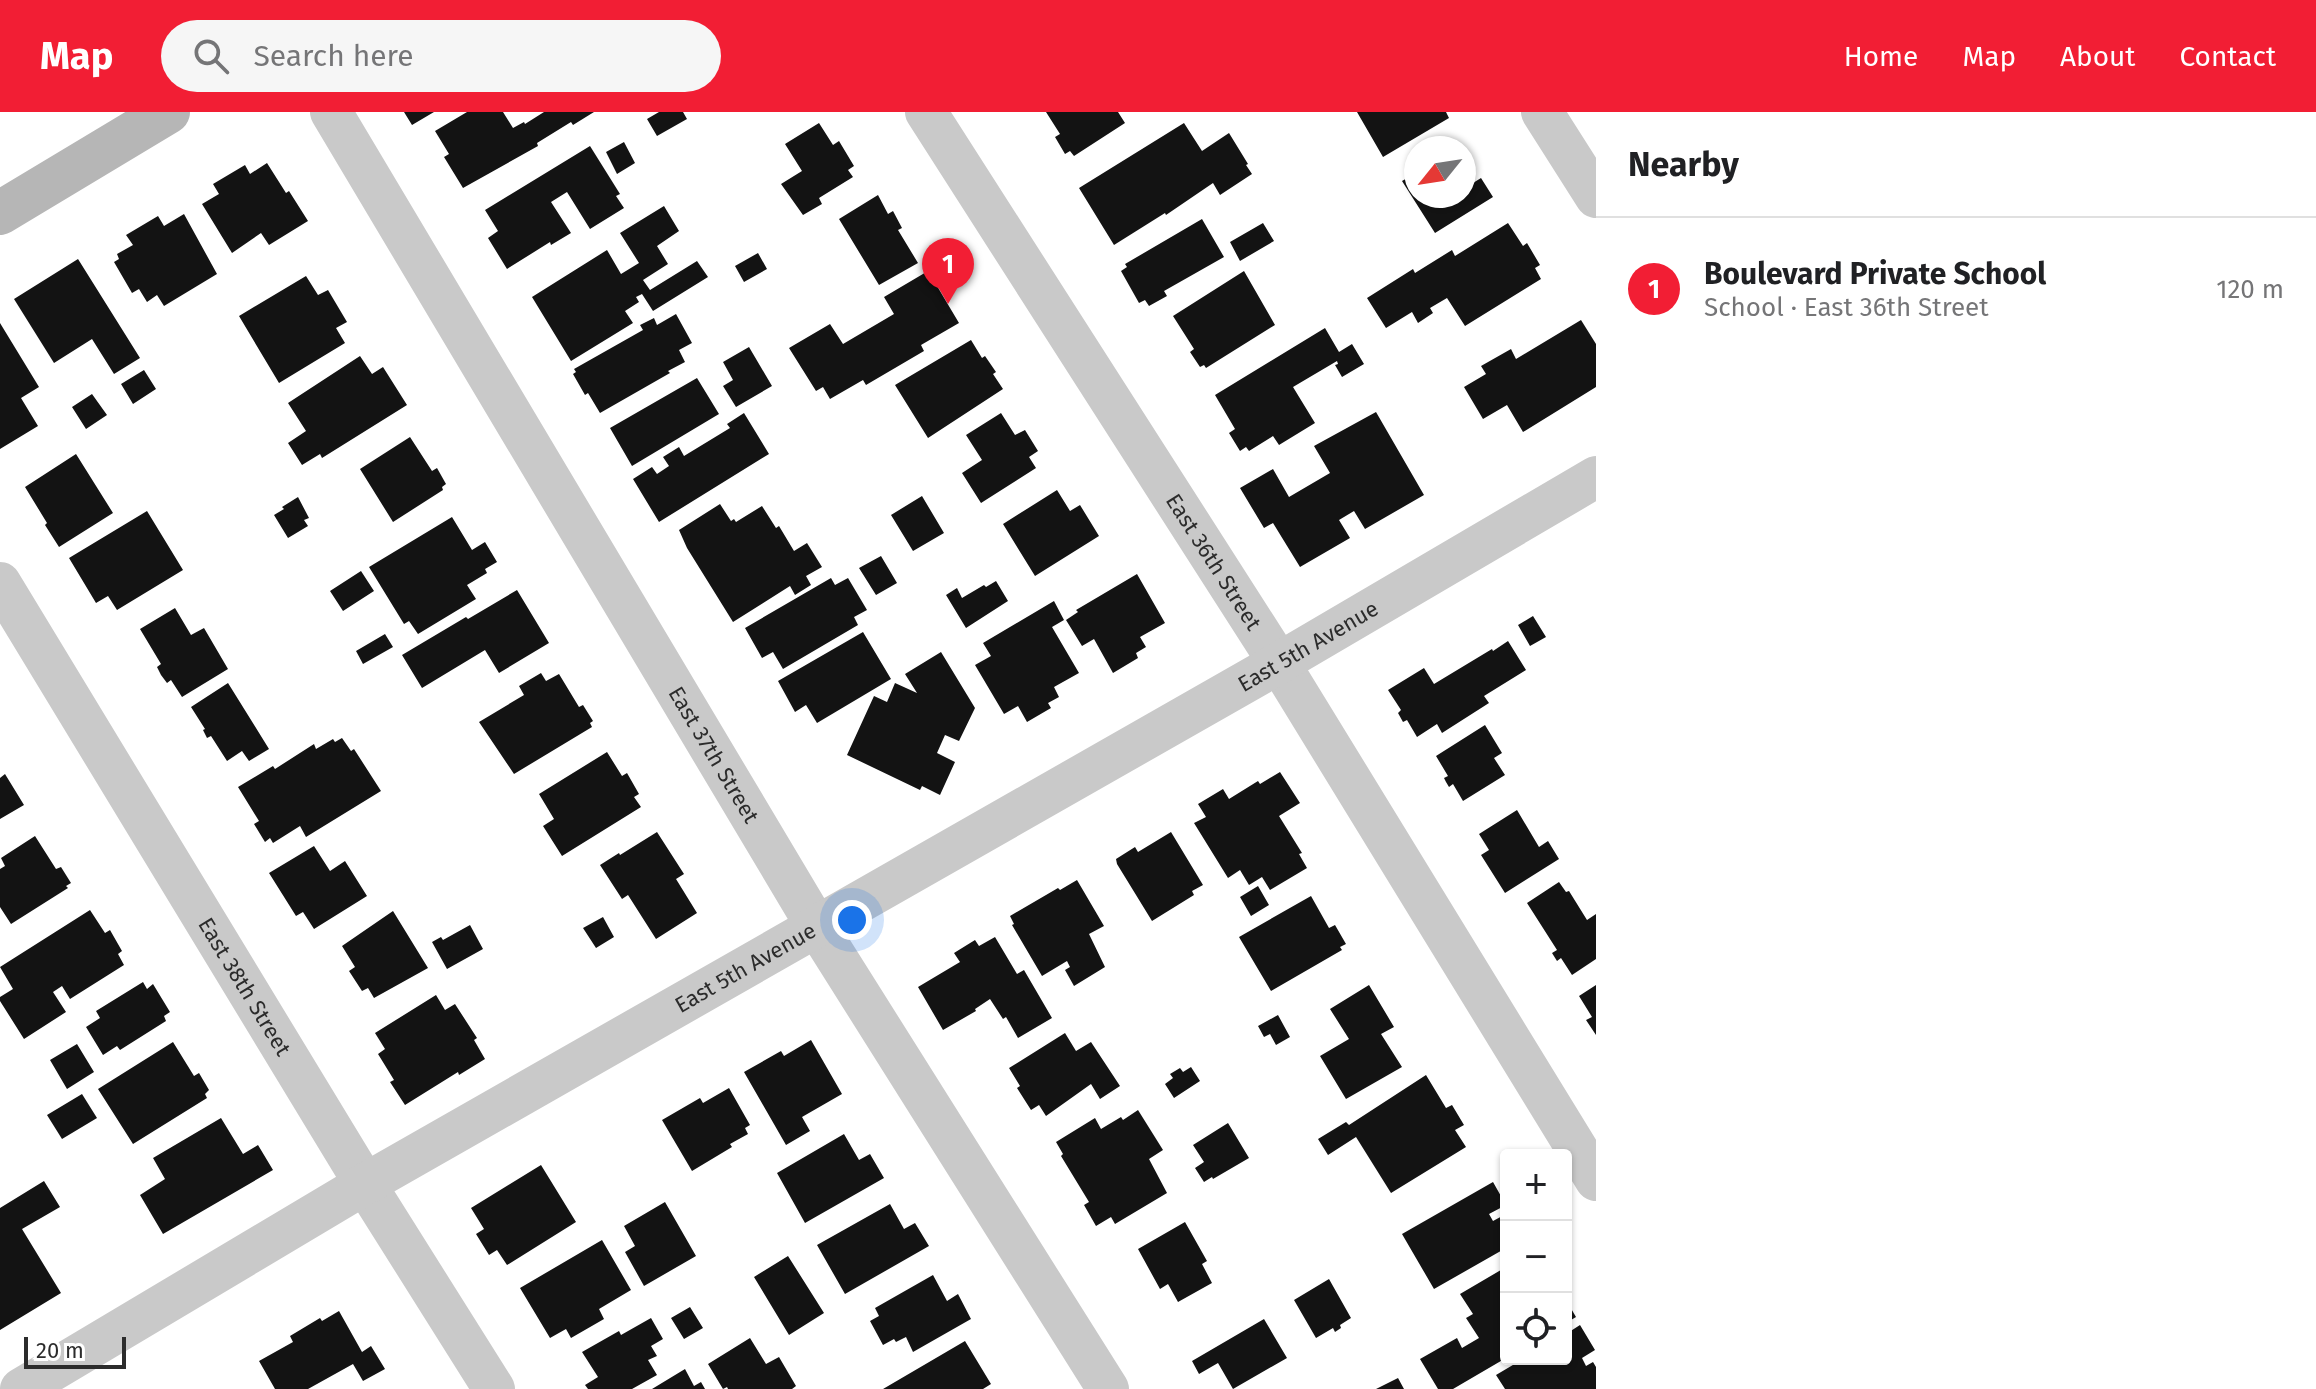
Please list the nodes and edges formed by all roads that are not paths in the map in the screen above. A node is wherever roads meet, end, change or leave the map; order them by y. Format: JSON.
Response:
{"nodes":[{"id":1,"x":168,"y":112,"type":"edge"},
{"id":2,"x":331,"y":112,"type":"edge"},
{"id":3,"x":926,"y":112,"type":"edge"},
{"id":4,"x":1542,"y":112,"type":"edge"},
{"id":5,"x":1596,"y":197,"type":"edge"},
{"id":6,"x":0,"y":213,"type":"edge"},
{"id":7,"x":1596,"y":477,"type":"edge"},
{"id":8,"x":0,"y":583,"type":"edge"},
{"id":9,"x":1279,"y":663,"type":"junction"},
{"id":10,"x":817,"y":927,"type":"junction"},
{"id":11,"x":1596,"y":1180,"type":"edge"},
{"id":12,"x":365,"y":1184,"type":"junction"},
{"id":13,"x":21,"y":1389,"type":"edge"},
{"id":14,"x":494,"y":1389,"type":"edge"},
{"id":15,"x":1108,"y":1389,"type":"edge"}],
"edges":[{"from":1,"to":6,"type":"street"},
{"from":2,"to":10,"type":"street","name":"East 37th Street"},
{"from":3,"to":9,"type":"street","name":"East 36th Street"},
{"from":4,"to":5,"type":"street"},
{"from":7,"to":9,"type":"street","name":"East 5th Avenue"},
{"from":8,"to":12,"type":"street","name":"East 38th Street"},
{"from":9,"to":10,"type":"street","name":"East 5th Avenue"},
{"from":9,"to":11,"type":"street","name":"East 36th Street"},
{"from":10,"to":12,"type":"street","name":"East 5th Avenue"},
{"from":10,"to":15,"type":"street","name":"East 37th Street"},
{"from":12,"to":13,"type":"street","name":"East 5th Avenue"},
{"from":12,"to":14,"type":"street","name":"East 38th Street"}]}
